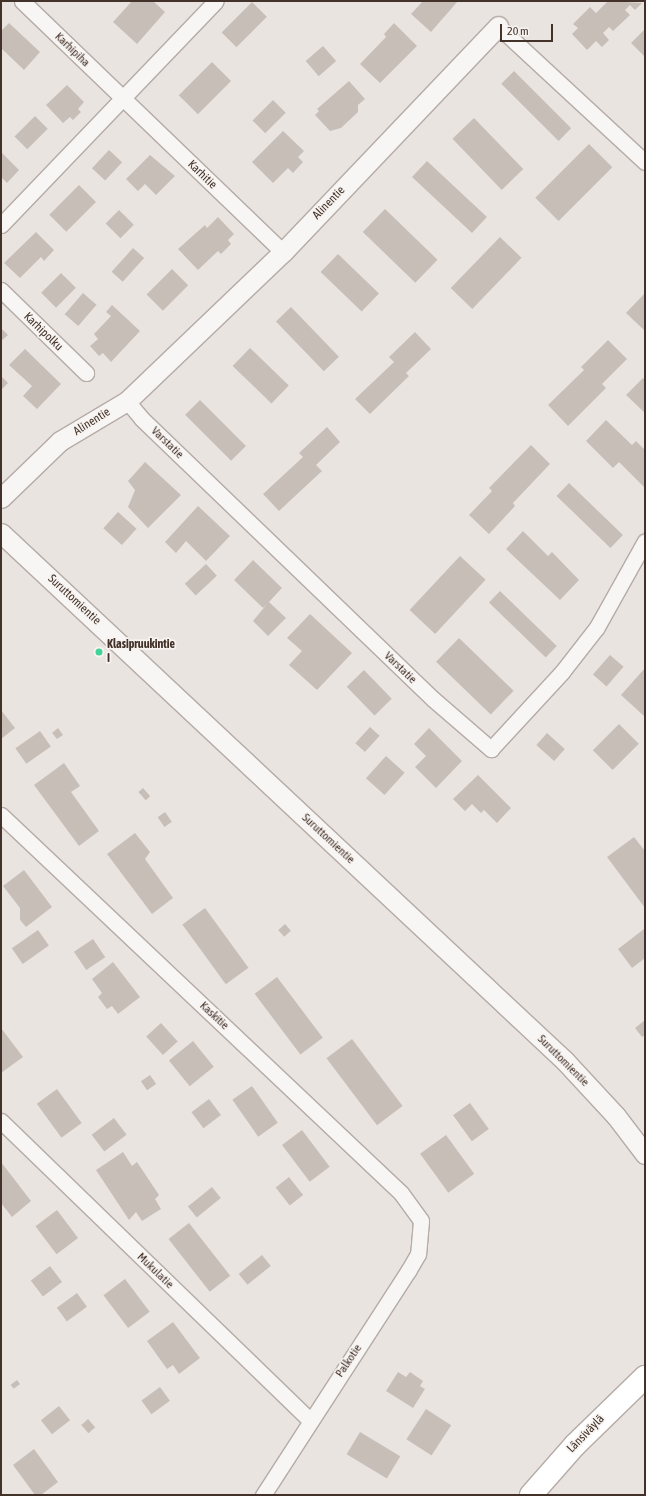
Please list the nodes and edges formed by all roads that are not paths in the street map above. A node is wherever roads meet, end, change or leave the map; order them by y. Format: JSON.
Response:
{"nodes":[{"id":1,"x":22,"y":1,"type":"edge"},
{"id":2,"x":216,"y":1,"type":"edge"},
{"id":3,"x":498,"y":26,"type":"joint"},
{"id":4,"x":122,"y":98,"type":"junction"},
{"id":5,"x":645,"y":162,"type":"edge"},
{"id":6,"x":1,"y":225,"type":"edge"},
{"id":7,"x":283,"y":252,"type":"junction"},
{"id":8,"x":1,"y":290,"type":"edge"},
{"id":9,"x":86,"y":373,"type":"dead end"},
{"id":10,"x":127,"y":401,"type":"junction"},
{"id":11,"x":1,"y":498,"type":"edge"},
{"id":12,"x":1,"y":533,"type":"edge"},
{"id":13,"x":645,"y":540,"type":"edge"},
{"id":14,"x":1,"y":814,"type":"edge"},
{"id":15,"x":1,"y":1121,"type":"edge"},
{"id":16,"x":645,"y":1154,"type":"edge"},
{"id":17,"x":421,"y":1221,"type":"joint"},
{"id":18,"x":645,"y":1377,"type":"edge"},
{"id":19,"x":310,"y":1420,"type":"junction"},
{"id":20,"x":263,"y":1495,"type":"edge"},
{"id":21,"x":531,"y":1495,"type":"edge"}],
"edges":[{"from":1,"to":4,"type":"street","name":"Karhipiha"},
{"from":2,"to":4,"type":"street"},
{"from":3,"to":5,"type":"street","name":"Alinentie"},
{"from":3,"to":7,"type":"street","name":"Alinentie"},
{"from":4,"to":6,"type":"street"},
{"from":4,"to":7,"type":"street","name":"Karhitie"},
{"from":7,"to":10,"type":"street","name":"Alinentie"},
{"from":8,"to":9,"type":"street","name":"Karhipolku"},
{"from":10,"to":11,"type":"street","name":"Alinentie"},
{"from":10,"to":13,"type":"street","name":"Varstatie"},
{"from":12,"to":16,"type":"street","name":"Suruttomientie"},
{"from":14,"to":17,"type":"street","name":"Kaskitie"},
{"from":15,"to":19,"type":"street","name":"Mukulatie"},
{"from":17,"to":19,"type":"street","name":"Palkotie"},
{"from":18,"to":21,"type":"main road","name":"Länsiväylä"},
{"from":19,"to":20,"type":"street","name":"Palkotie"}]}
